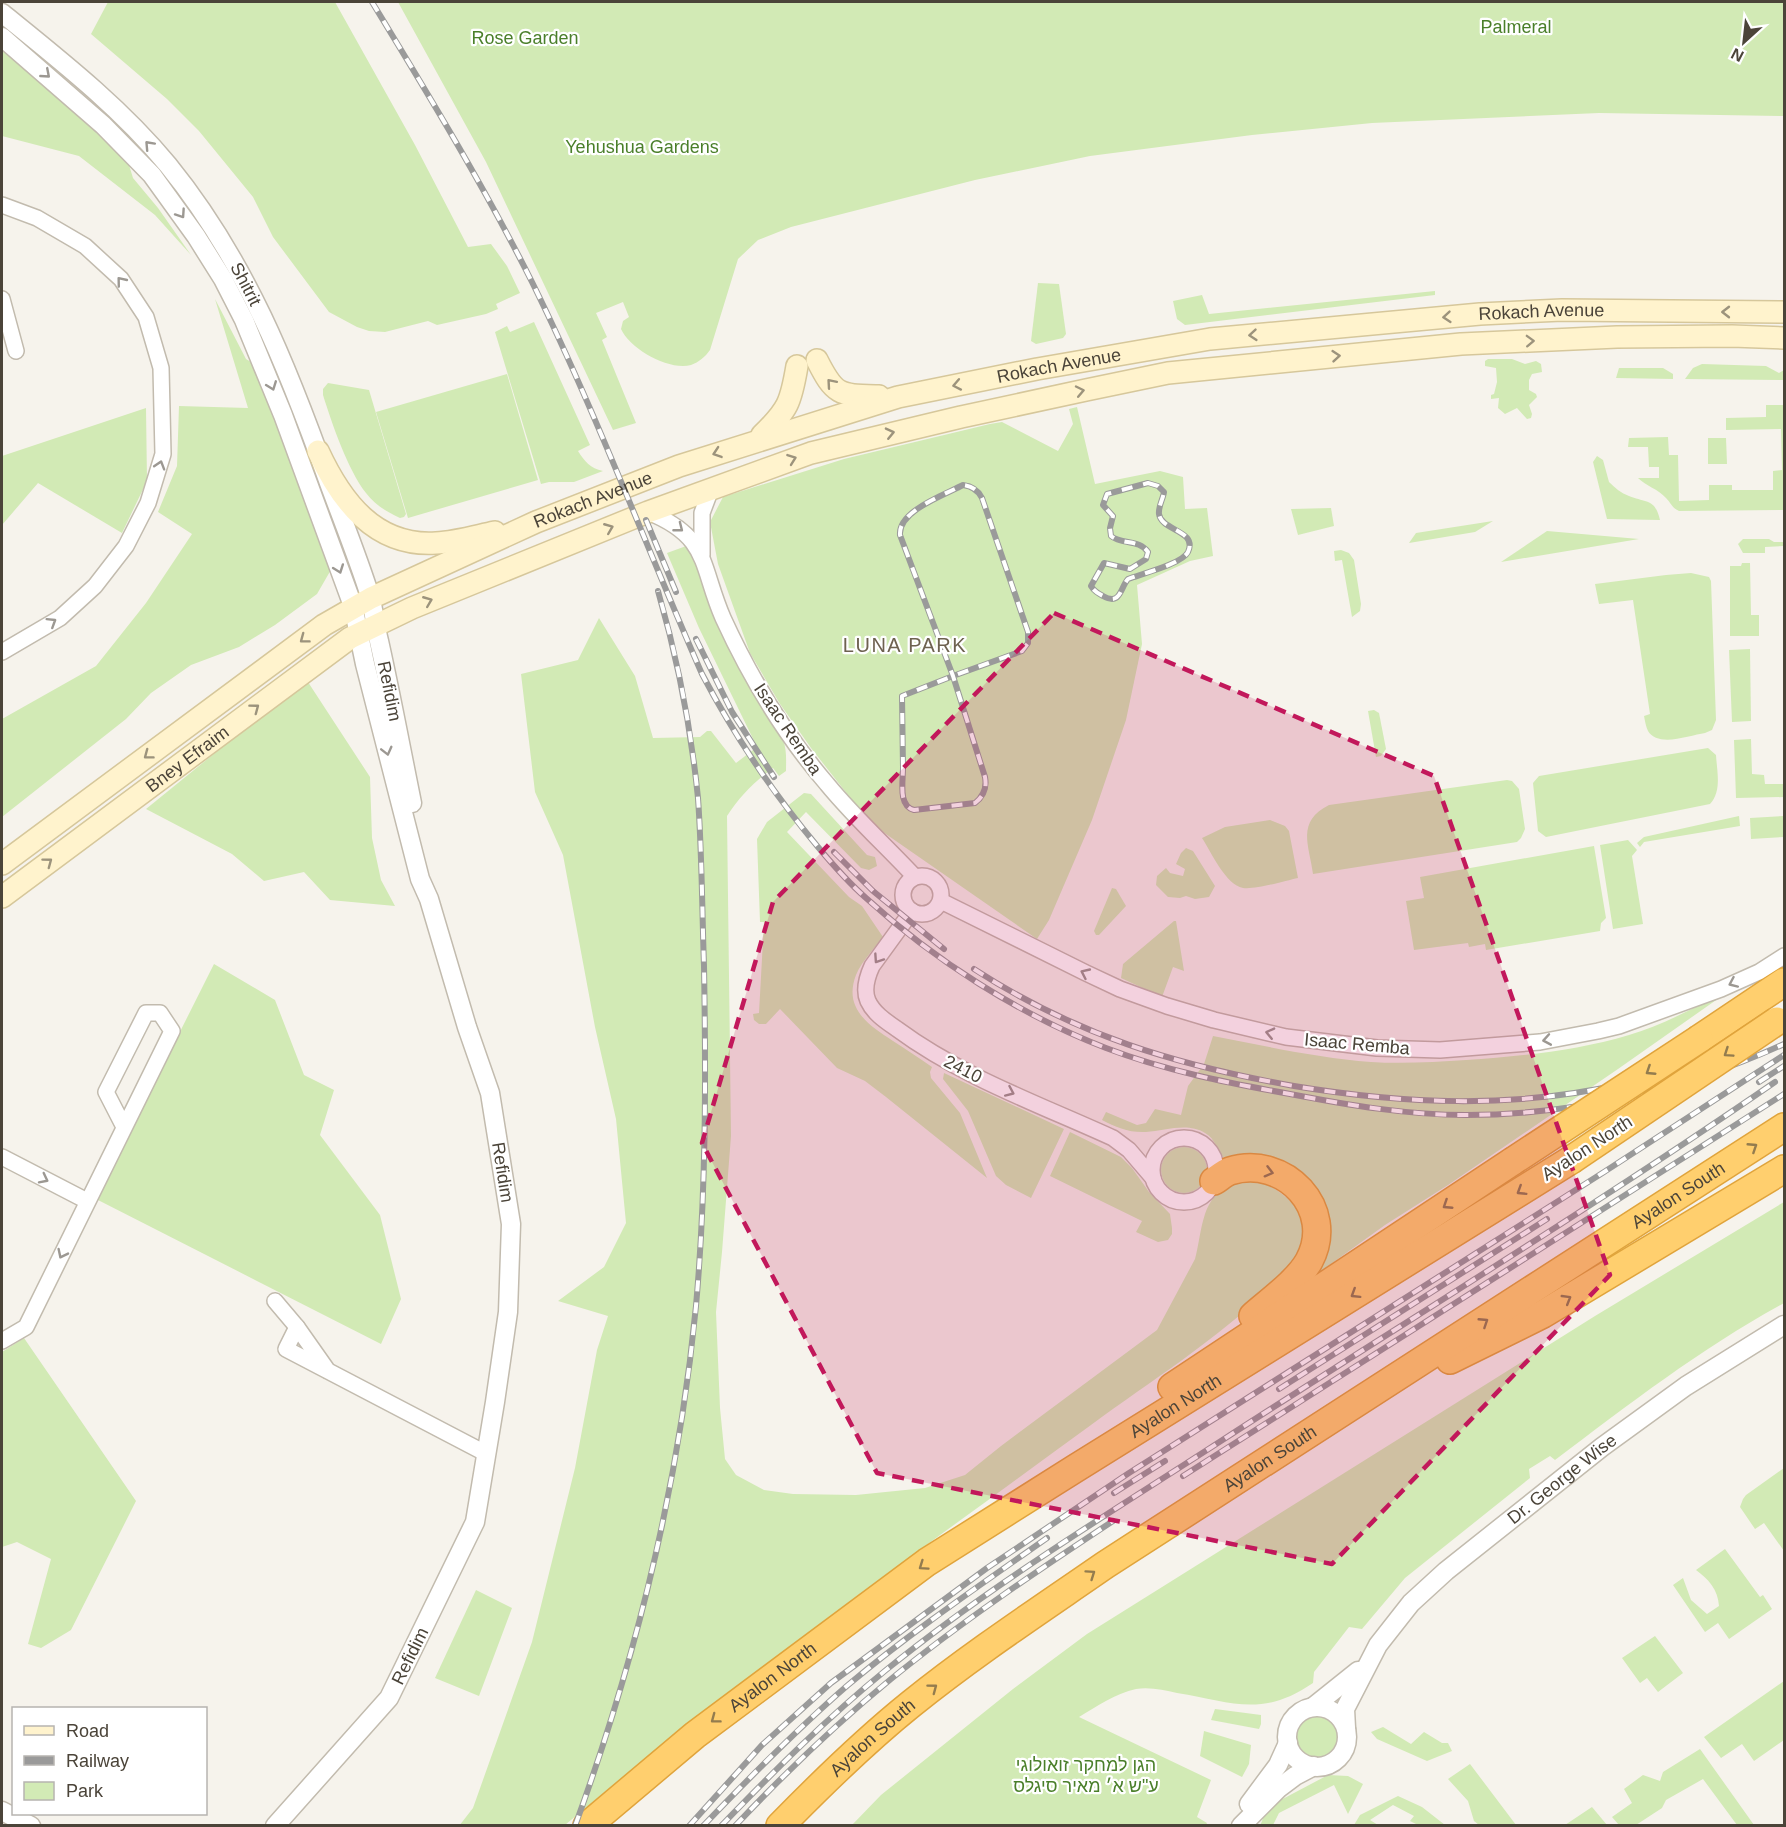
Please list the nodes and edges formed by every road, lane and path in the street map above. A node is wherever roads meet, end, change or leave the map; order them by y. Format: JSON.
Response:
{"nodes":[{"id":1,"x":2,"y":14,"type":"edge"},
{"id":2,"x":2,"y":37,"type":"edge"},
{"id":3,"x":2,"y":205,"type":"edge"},
{"id":4,"x":2,"y":299,"type":"edge"},
{"id":5,"x":1785,"y":312,"type":"edge"},
{"id":6,"x":1785,"y":338,"type":"edge"},
{"id":7,"x":16,"y":351,"type":"dead end"},
{"id":8,"x":898,"y":397,"type":"junction"},
{"id":9,"x":756,"y":440,"type":"junction"},
{"id":10,"x":318,"y":451,"type":"junction"},
{"id":11,"x":711,"y":489,"type":"junction"},
{"id":12,"x":648,"y":512,"type":"junction"},
{"id":13,"x":537,"y":522,"type":"junction"},
{"id":14,"x":702,"y":555,"type":"junction"},
{"id":15,"x":362,"y":602,"type":"junction"},
{"id":16,"x":367,"y":629,"type":"junction"},
{"id":17,"x":2,"y":652,"type":"edge"},
{"id":18,"x":2,"y":864,"type":"edge"},
{"id":19,"x":915,"y":877,"type":"junction"},
{"id":20,"x":2,"y":897,"type":"edge"},
{"id":21,"x":941,"y":901,"type":"junction"},
{"id":22,"x":912,"y":911,"type":"junction"},
{"id":23,"x":1785,"y":956,"type":"edge"},
{"id":24,"x":1785,"y":982,"type":"edge"},
{"id":25,"x":1781,"y":1018,"type":"edge"},
{"id":26,"x":124,"y":1127,"type":"junction"},
{"id":27,"x":1785,"y":1127,"type":"edge"},
{"id":28,"x":2,"y":1157,"type":"edge"},
{"id":29,"x":1785,"y":1169,"type":"edge"},
{"id":30,"x":1153,"y":1178,"type":"junction"},
{"id":31,"x":1215,"y":1181,"type":"junction"},
{"id":32,"x":87,"y":1201,"type":"junction"},
{"id":33,"x":275,"y":1301,"type":"dead end"},
{"id":34,"x":1785,"y":1325,"type":"edge"},
{"id":35,"x":297,"y":1327,"type":"junction"},
{"id":36,"x":2,"y":1341,"type":"edge"},
{"id":37,"x":328,"y":1371,"type":"junction"},
{"id":38,"x":1185,"y":1378,"type":"junction"},
{"id":39,"x":1364,"y":1399,"type":"junction"},
{"id":40,"x":485,"y":1453,"type":"junction"},
{"id":41,"x":971,"y":1534,"type":"junction"},
{"id":42,"x":1368,"y":1662,"type":"junction"},
{"id":43,"x":1313,"y":1707,"type":"junction"},
{"id":44,"x":1346,"y":1728,"type":"junction"},
{"id":45,"x":1288,"y":1743,"type":"junction"},
{"id":46,"x":1314,"y":1766,"type":"junction"},
{"id":47,"x":2,"y":1811,"type":"edge"},
{"id":48,"x":26,"y":1824,"type":"edge"},
{"id":49,"x":1242,"y":1824,"type":"edge"},
{"id":50,"x":274,"y":1826,"type":"edge"},
{"id":51,"x":588,"y":1826,"type":"edge"},
{"id":52,"x":780,"y":1826,"type":"edge"}],
"edges":[{"from":10,"to":1,"type":"street","name":"Shitrit","one_way":true},
{"from":2,"to":15,"type":"street","name":"Shitrit","one_way":true},
{"from":17,"to":3,"type":"street","one_way":true},
{"from":4,"to":7,"type":"street"},
{"from":5,"to":8,"type":"main road","name":"Rokach Avenue","one_way":true},
{"from":11,"to":6,"type":"main road","name":"Rokach Avenue","one_way":true},
{"from":8,"to":9,"type":"main road","name":"Rokach Avenue"},
{"from":8,"to":9,"type":"main road","one_way":true},
{"from":9,"to":13,"type":"main road","name":"Rokach Avenue","one_way":true},
{"from":10,"to":13,"type":"main road"},
{"from":10,"to":15,"type":"street","name":"Shitrit"},
{"from":11,"to":12,"type":"main road","name":"Rokach Avenue"},
{"from":11,"to":14,"type":"street","name":"Isaac Remba"},
{"from":12,"to":14,"type":"street","name":"Isaac Remba","one_way":true},
{"from":16,"to":12,"type":"main road","name":"Rokach Avenue","one_way":true},
{"from":13,"to":15,"type":"main road","name":"Rokach Avenue"},
{"from":14,"to":19,"type":"street","name":"Isaac Remba"},
{"from":15,"to":16,"type":"street","name":"Shitrit"},
{"from":15,"to":18,"type":"main road","name":"Bney Efraim","one_way":true},
{"from":20,"to":16,"type":"main road","name":"Bney Efraim","one_way":true},
{"from":16,"to":40,"type":"street","name":"Refidim"},
{"from":19,"to":21,"type":"street"},
{"from":19,"to":22,"type":"street"},
{"from":21,"to":22,"type":"street"},
{"from":23,"to":21,"type":"street","name":"Isaac Remba","one_way":true},
{"from":22,"to":30,"type":"street","name":"2410","one_way":true},
{"from":24,"to":38,"type":"highway","one_way":true,"bridge":true},
{"from":25,"to":41,"type":"highway","name":"Ayalon North","one_way":true,"bridge":true},
{"from":26,"to":26,"type":"street"},
{"from":26,"to":32,"type":"street"},
{"from":39,"to":27,"type":"highway","name":"Ayalon South","one_way":true},
{"from":28,"to":32,"type":"street","one_way":true},
{"from":39,"to":29,"type":"highway","one_way":true},
{"from":30,"to":31,"type":"street"},
{"from":30,"to":31,"type":"street"},
{"from":31,"to":38,"type":"highway","one_way":true},
{"from":32,"to":36,"type":"street","one_way":true},
{"from":33,"to":35,"type":"street"},
{"from":34,"to":42,"type":"street","name":"Dr. George Wise"},
{"from":35,"to":37,"type":"street"},
{"from":35,"to":37,"type":"street"},
{"from":37,"to":40,"type":"street"},
{"from":38,"to":41,"type":"highway"},
{"from":52,"to":39,"type":"highway","name":"Ayalon South","one_way":true},
{"from":40,"to":50,"type":"street","name":"Refidim"},
{"from":41,"to":51,"type":"highway","name":"Ayalon North","one_way":true},
{"from":42,"to":43,"type":"street","name":"Dr. George Wise"},
{"from":42,"to":44,"type":"street","name":"Dr. George Wise"},
{"from":43,"to":44,"type":"street"},
{"from":43,"to":45,"type":"street"},
{"from":44,"to":46,"type":"street"},
{"from":45,"to":46,"type":"street"},
{"from":45,"to":49,"type":"street"},
{"from":46,"to":49,"type":"street"},
{"from":47,"to":48,"type":"street"}]}
